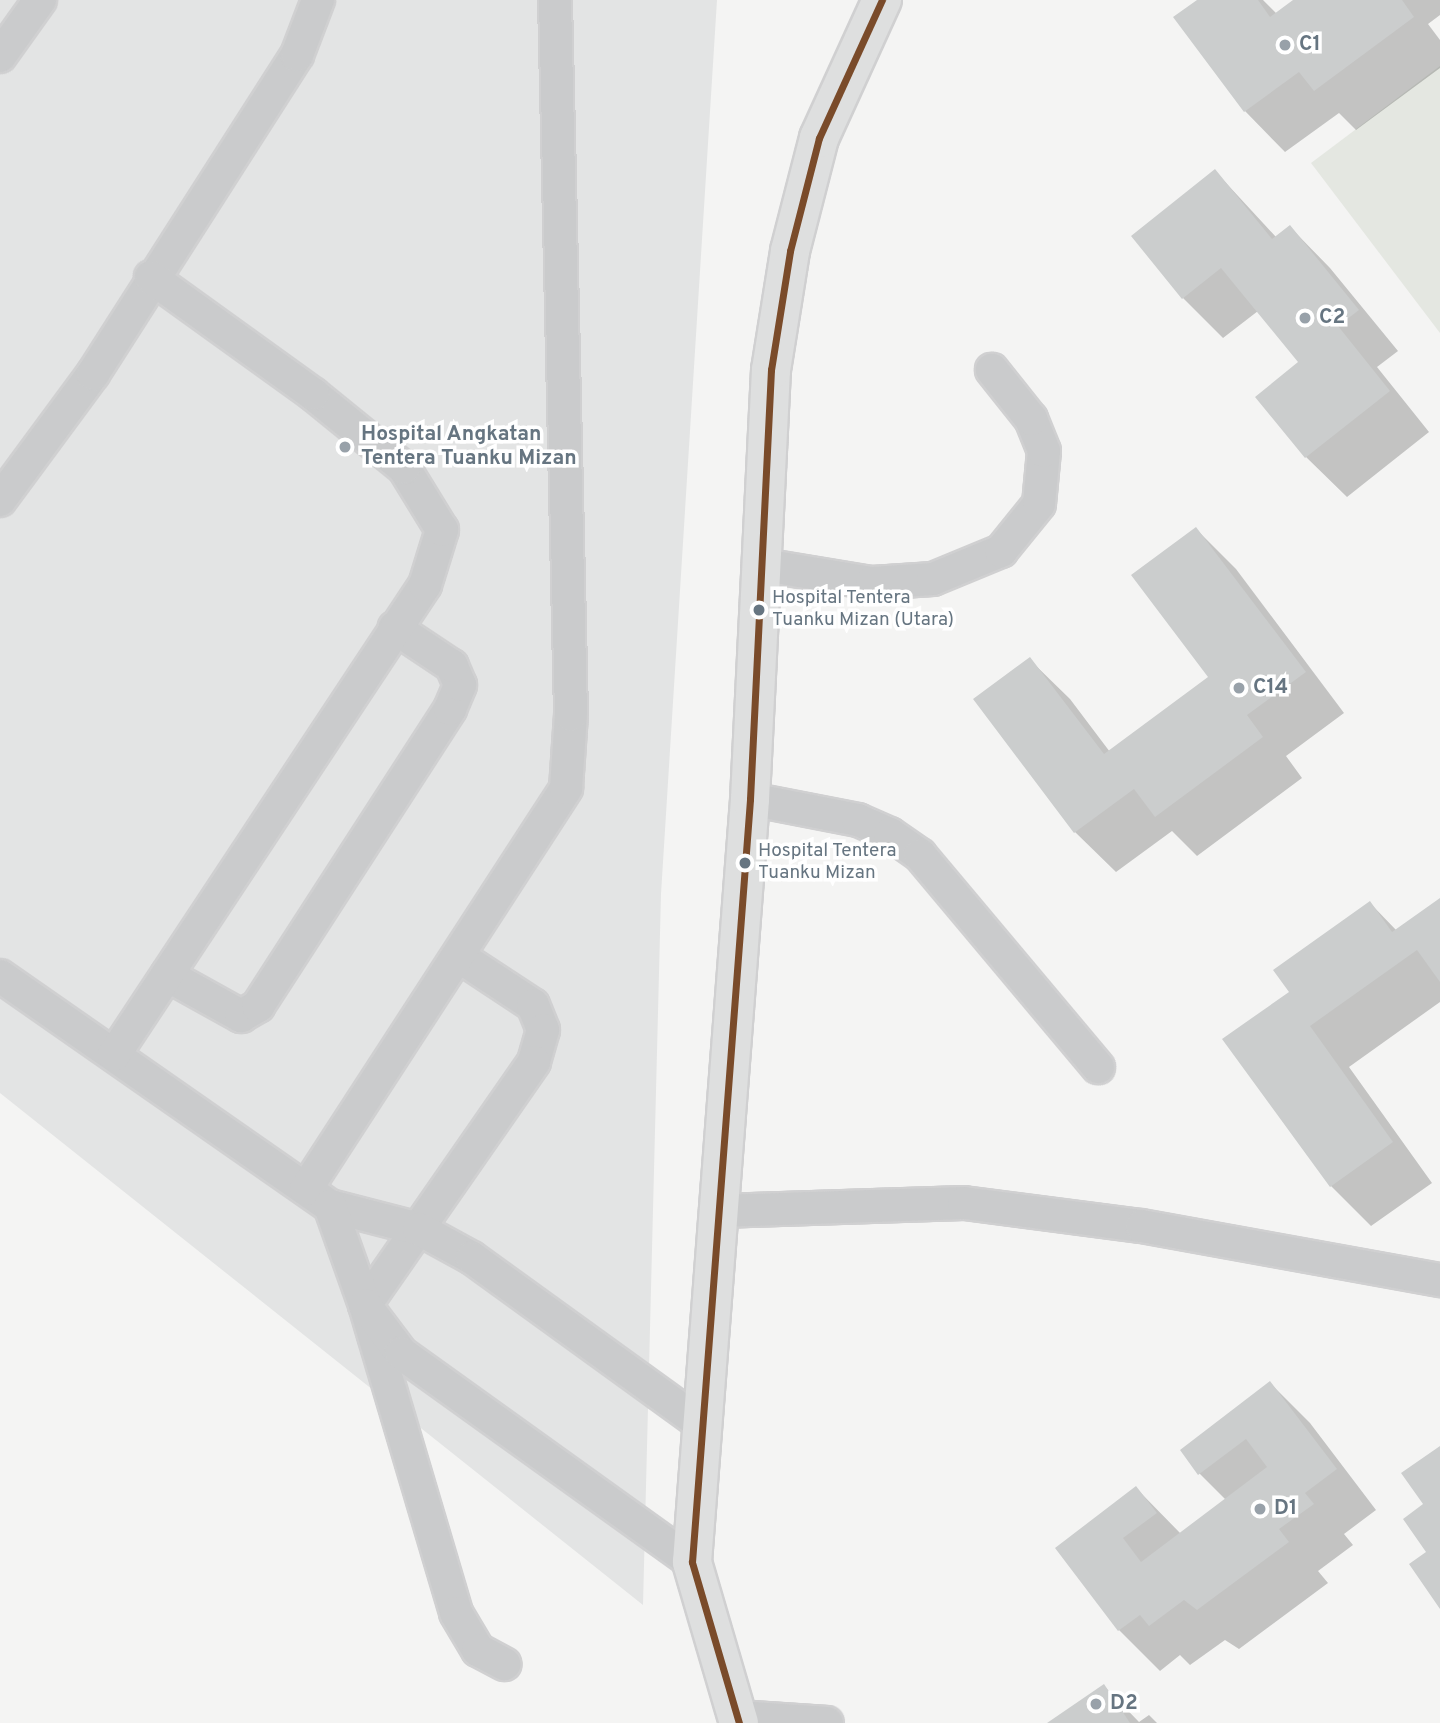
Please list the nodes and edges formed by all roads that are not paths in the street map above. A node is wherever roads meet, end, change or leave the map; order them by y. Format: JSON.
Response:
{"nodes":[{"id":1,"x":40,"y":0,"type":"edge"},
{"id":2,"x":318,"y":0,"type":"edge"},
{"id":3,"x":555,"y":0,"type":"edge"},
{"id":4,"x":882,"y":0,"type":"edge"},
{"id":5,"x":0,"y":56,"type":"edge"},
{"id":6,"x":151,"y":277,"type":"junction"},
{"id":7,"x":992,"y":370,"type":"dead end"},
{"id":8,"x":0,"y":500,"type":"edge"},
{"id":9,"x":763,"y":565,"type":"junction"},
{"id":10,"x":395,"y":628,"type":"junction"},
{"id":11,"x":750,"y":799,"type":"junction"},
{"id":12,"x":460,"y":957,"type":"junction"},
{"id":13,"x":167,"y":975,"type":"junction"},
{"id":14,"x":0,"y":976,"type":"edge"},
{"id":15,"x":114,"y":1055,"type":"junction"},
{"id":16,"x":1098,"y":1067,"type":"dead end"},
{"id":17,"x":318,"y":1197,"type":"junction"},
{"id":18,"x":720,"y":1211,"type":"junction"},
{"id":19,"x":419,"y":1229,"type":"junction"},
{"id":20,"x":1440,"y":1280,"type":"edge"},
{"id":21,"x":365,"y":1305,"type":"junction"},
{"id":22,"x":703,"y":1425,"type":"junction"},
{"id":23,"x":692,"y":1562,"type":"junction"},
{"id":24,"x":504,"y":1664,"type":"dead end"},
{"id":25,"x":739,"y":1720,"type":"edge"},
{"id":26,"x":827,"y":1723,"type":"edge"}],
"edges":[{"from":1,"to":5,"type":"lane"},
{"from":2,"to":6,"type":"lane"},
{"from":3,"to":12,"type":"lane"},
{"from":4,"to":9,"type":"street"},
{"from":6,"to":8,"type":"lane"},
{"from":6,"to":10,"type":"lane"},
{"from":7,"to":9,"type":"lane"},
{"from":9,"to":11,"type":"street"},
{"from":10,"to":13,"type":"lane"},
{"from":10,"to":13,"type":"lane"},
{"from":11,"to":16,"type":"lane"},
{"from":11,"to":18,"type":"street"},
{"from":12,"to":17,"type":"lane"},
{"from":12,"to":19,"type":"lane"},
{"from":13,"to":15,"type":"lane"},
{"from":14,"to":15,"type":"lane"},
{"from":15,"to":17,"type":"lane"},
{"from":17,"to":19,"type":"lane"},
{"from":17,"to":21,"type":"lane"},
{"from":18,"to":20,"type":"lane"},
{"from":18,"to":22,"type":"street"},
{"from":19,"to":21,"type":"lane"},
{"from":19,"to":22,"type":"lane"},
{"from":21,"to":23,"type":"lane"},
{"from":21,"to":24,"type":"lane"},
{"from":22,"to":23,"type":"street"},
{"from":23,"to":25,"type":"street"},
{"from":25,"to":26,"type":"lane"}]}
